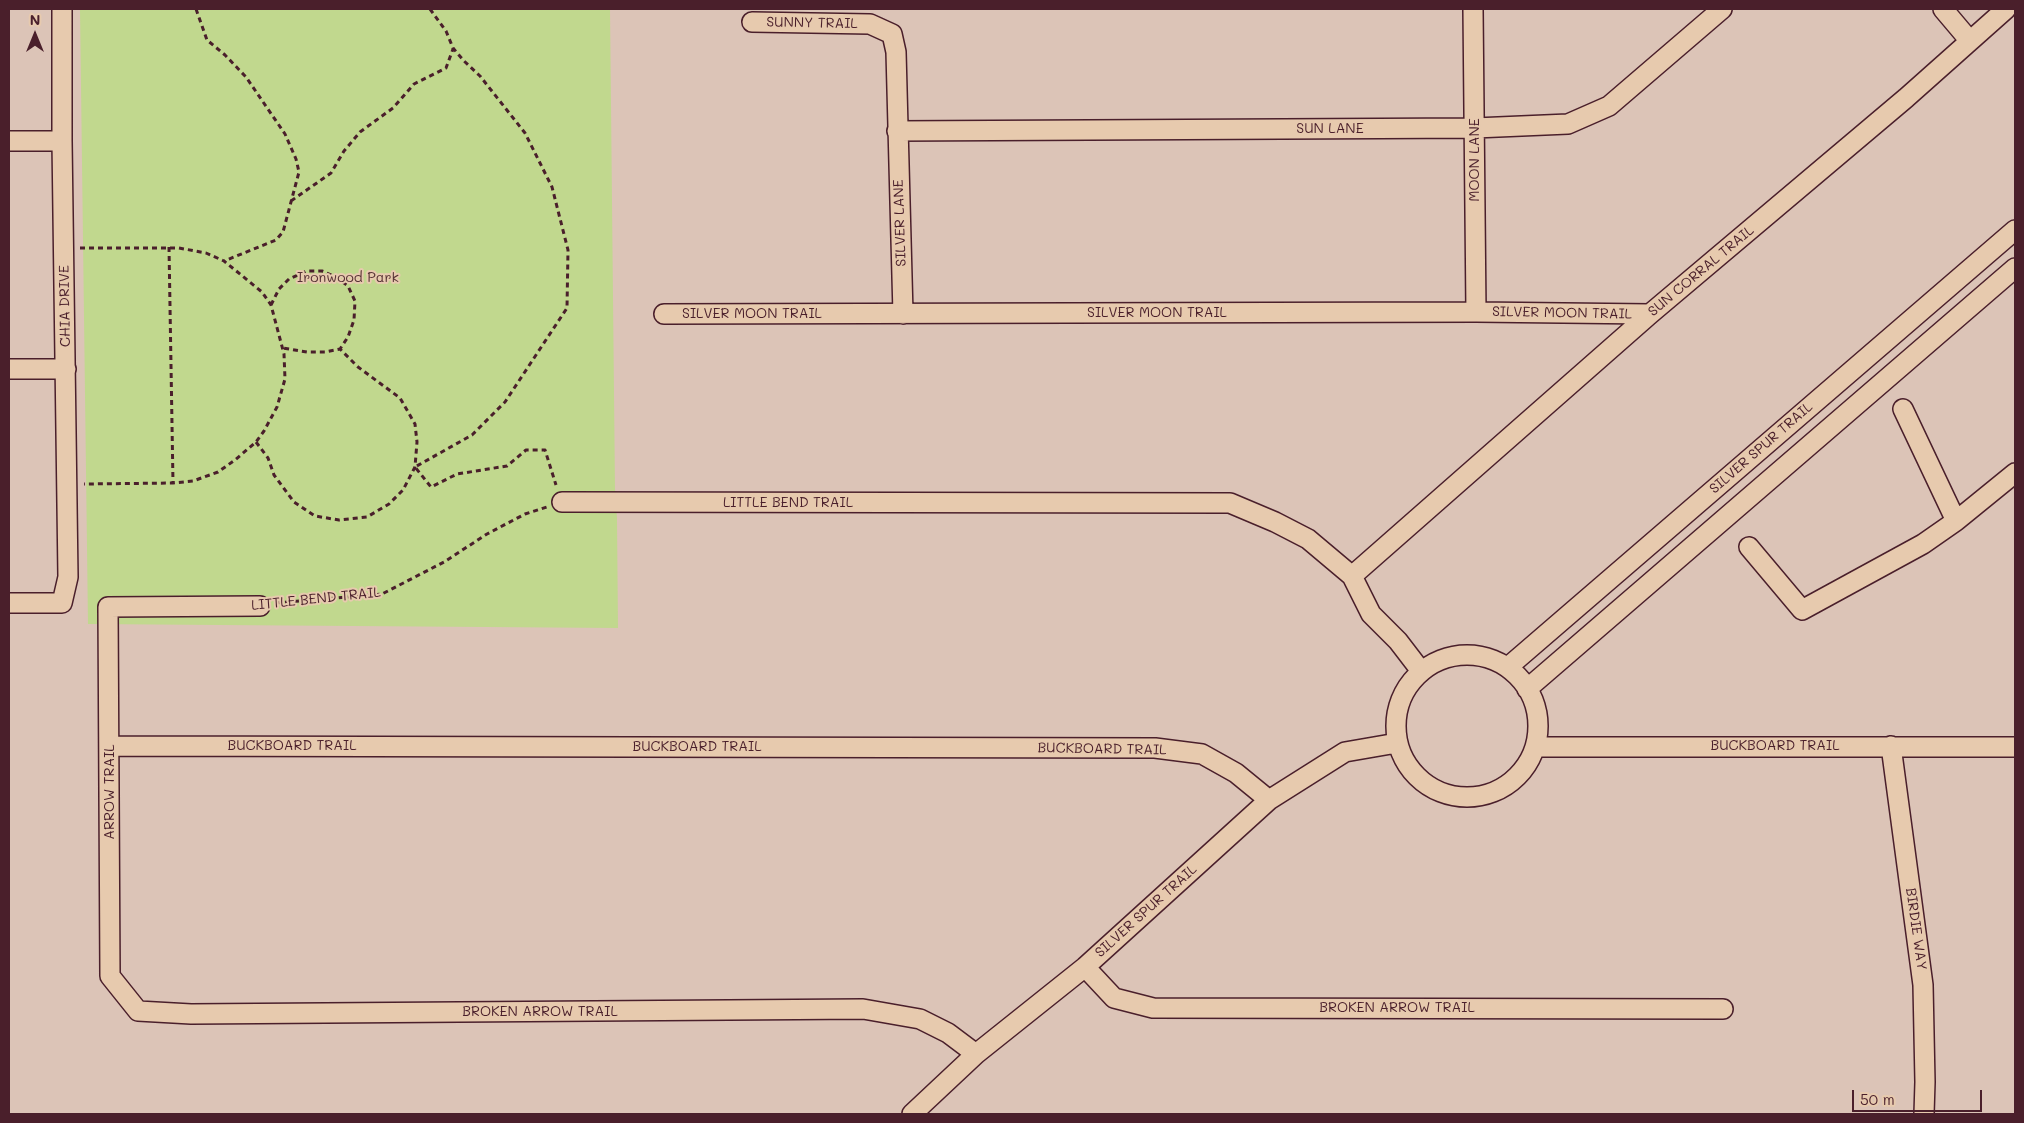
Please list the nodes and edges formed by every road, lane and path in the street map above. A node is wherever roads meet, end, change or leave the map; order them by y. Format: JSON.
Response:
{"nodes":[{"id":1,"x":62,"y":9,"type":"edge"},
{"id":2,"x":196,"y":9,"type":"edge"},
{"id":3,"x":430,"y":9,"type":"edge"},
{"id":4,"x":1473,"y":9,"type":"edge"},
{"id":5,"x":1722,"y":9,"type":"edge"},
{"id":6,"x":1943,"y":9,"type":"edge"},
{"id":7,"x":2006,"y":9,"type":"edge"},
{"id":8,"x":752,"y":22,"type":"dead end"},
{"id":9,"x":1970,"y":40,"type":"junction"},
{"id":10,"x":453,"y":48,"type":"junction"},
{"id":11,"x":1475,"y":128,"type":"junction"},
{"id":12,"x":897,"y":131,"type":"junction"},
{"id":13,"x":9,"y":141,"type":"edge"},
{"id":14,"x":62,"y":141,"type":"junction"},
{"id":15,"x":290,"y":202,"type":"junction"},
{"id":16,"x":2015,"y":230,"type":"edge"},
{"id":17,"x":169,"y":247,"type":"junction"},
{"id":18,"x":80,"y":248,"type":"dead end"},
{"id":19,"x":224,"y":261,"type":"junction"},
{"id":20,"x":2015,"y":268,"type":"edge"},
{"id":21,"x":271,"y":305,"type":"junction"},
{"id":22,"x":1476,"y":312,"type":"junction"},
{"id":23,"x":664,"y":314,"type":"dead end"},
{"id":24,"x":903,"y":314,"type":"junction"},
{"id":25,"x":1650,"y":314,"type":"junction"},
{"id":26,"x":1888,"y":338,"type":"junction"},
{"id":27,"x":283,"y":348,"type":"junction"},
{"id":28,"x":340,"y":349,"type":"junction"},
{"id":29,"x":1907,"y":360,"type":"junction"},
{"id":30,"x":9,"y":369,"type":"edge"},
{"id":31,"x":66,"y":369,"type":"junction"},
{"id":32,"x":1849,"y":372,"type":"junction"},
{"id":33,"x":1869,"y":394,"type":"junction"},
{"id":34,"x":1903,"y":408,"type":"dead end"},
{"id":35,"x":256,"y":442,"type":"junction"},
{"id":36,"x":415,"y":467,"type":"junction"},
{"id":37,"x":2015,"y":473,"type":"edge"},
{"id":38,"x":173,"y":483,"type":"junction"},
{"id":39,"x":83,"y":484,"type":"dead end"},
{"id":40,"x":562,"y":502,"type":"junction"},
{"id":41,"x":1956,"y":521,"type":"junction"},
{"id":42,"x":1749,"y":547,"type":"dead end"},
{"id":43,"x":1352,"y":576,"type":"junction"},
{"id":44,"x":9,"y":603,"type":"edge"},
{"id":45,"x":260,"y":606,"type":"joint"},
{"id":46,"x":108,"y":608,"type":"joint"},
{"id":47,"x":1508,"y":667,"type":"junction"},
{"id":48,"x":1421,"y":671,"type":"junction"},
{"id":49,"x":1527,"y":689,"type":"junction"},
{"id":50,"x":1397,"y":743,"type":"junction"},
{"id":51,"x":110,"y":746,"type":"junction"},
{"id":52,"x":1891,"y":746,"type":"junction"},
{"id":53,"x":1535,"y":747,"type":"junction"},
{"id":54,"x":2015,"y":747,"type":"edge"},
{"id":55,"x":1268,"y":800,"type":"junction"},
{"id":56,"x":1085,"y":966,"type":"junction"},
{"id":57,"x":110,"y":976,"type":"joint"},
{"id":58,"x":1723,"y":1009,"type":"dead end"},
{"id":59,"x":976,"y":1054,"type":"junction"},
{"id":60,"x":912,"y":1114,"type":"edge"},
{"id":61,"x":1924,"y":1114,"type":"edge"}],
"edges":[{"from":1,"to":14,"type":"street","name":"CHIA DRIVE"},
{"from":2,"to":15,"type":"path"},
{"from":3,"to":10,"type":"path"},
{"from":4,"to":11,"type":"street","name":"MOON LANE"},
{"from":5,"to":11,"type":"street","name":"SUN LANE"},
{"from":6,"to":9,"type":"street"},
{"from":7,"to":9,"type":"street","name":"SUN CORRAL TRAIL"},
{"from":8,"to":12,"type":"street","name":"SUNNY TRAIL"},
{"from":9,"to":25,"type":"street","name":"SUN CORRAL TRAIL"},
{"from":10,"to":15,"type":"path"},
{"from":10,"to":36,"type":"path"},
{"from":11,"to":12,"type":"street","name":"SUN LANE"},
{"from":11,"to":22,"type":"street","name":"MOON LANE"},
{"from":12,"to":24,"type":"street","name":"SILVER LANE"},
{"from":13,"to":14,"type":"street"},
{"from":14,"to":31,"type":"street","name":"CHIA DRIVE"},
{"from":15,"to":19,"type":"path"},
{"from":16,"to":26,"type":"street","name":"SILVER SPUR TRAIL"},
{"from":17,"to":18,"type":"path"},
{"from":17,"to":19,"type":"path"},
{"from":17,"to":38,"type":"path"},
{"from":19,"to":21,"type":"path"},
{"from":20,"to":29,"type":"street"},
{"from":21,"to":27,"type":"path"},
{"from":21,"to":28,"type":"path"},
{"from":22,"to":24,"type":"street","name":"SILVER MOON TRAIL"},
{"from":22,"to":25,"type":"street","name":"SILVER MOON TRAIL"},
{"from":23,"to":24,"type":"street","name":"SILVER MOON TRAIL"},
{"from":25,"to":43,"type":"street","name":"SUN CORRAL TRAIL"},
{"from":26,"to":29,"type":"street"},
{"from":26,"to":32,"type":"street","name":"SILVER SPUR TRAIL"},
{"from":27,"to":28,"type":"path"},
{"from":27,"to":35,"type":"path"},
{"from":28,"to":36,"type":"path"},
{"from":29,"to":33,"type":"street"},
{"from":30,"to":31,"type":"street"},
{"from":31,"to":44,"type":"street","name":"CHIA DRIVE"},
{"from":32,"to":33,"type":"street"},
{"from":32,"to":47,"type":"street","name":"SILVER SPUR TRAIL"},
{"from":33,"to":49,"type":"street"},
{"from":34,"to":41,"type":"street"},
{"from":35,"to":36,"type":"path"},
{"from":35,"to":38,"type":"path"},
{"from":36,"to":40,"type":"path"},
{"from":37,"to":41,"type":"street"},
{"from":38,"to":39,"type":"path"},
{"from":40,"to":43,"type":"street","name":"LITTLE BEND TRAIL"},
{"from":40,"to":45,"type":"path","name":"LITTLE BEND TRAIL"},
{"from":41,"to":42,"type":"street"},
{"from":43,"to":48,"type":"street","name":"LITTLE BEND TRAIL"},
{"from":45,"to":46,"type":"street","name":"LITTLE BEND TRAIL"},
{"from":46,"to":51,"type":"street","name":"ARROW TRAIL"},
{"from":47,"to":48,"type":"street"},
{"from":47,"to":49,"type":"street"},
{"from":48,"to":50,"type":"street"},
{"from":49,"to":53,"type":"street"},
{"from":50,"to":53,"type":"street"},
{"from":50,"to":55,"type":"street","name":"SILVER SPUR TRAIL"},
{"from":51,"to":55,"type":"street","name":"BUCKBOARD TRAIL"},
{"from":51,"to":57,"type":"street","name":"ARROW TRAIL"},
{"from":52,"to":53,"type":"street","name":"BUCKBOARD TRAIL"},
{"from":52,"to":54,"type":"street","name":"BUCKBOARD TRAIL"},
{"from":52,"to":61,"type":"street","name":"BIRDIE WAY"},
{"from":55,"to":56,"type":"street","name":"SILVER SPUR TRAIL"},
{"from":56,"to":58,"type":"street","name":"BROKEN ARROW TRAIL"},
{"from":56,"to":59,"type":"street","name":"SILVER SPUR TRAIL"},
{"from":57,"to":59,"type":"street","name":"BROKEN ARROW TRAIL"},
{"from":59,"to":60,"type":"street","name":"SILVER SPUR TRAIL"}]}
